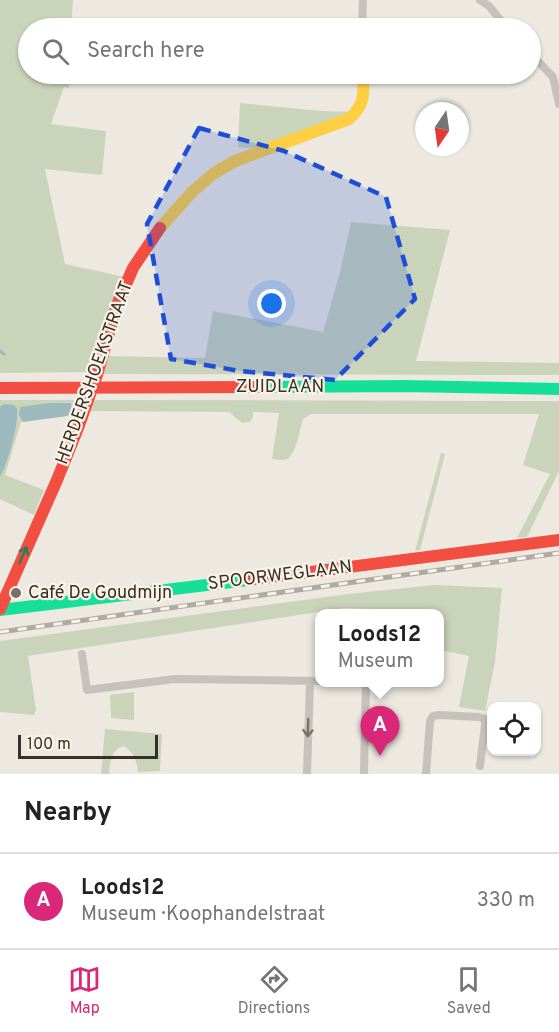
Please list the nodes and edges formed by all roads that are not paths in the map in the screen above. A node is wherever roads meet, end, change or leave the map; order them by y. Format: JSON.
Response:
{"nodes":[{"id":1,"x":363,"y":0,"type":"edge"},
{"id":2,"x":480,"y":0,"type":"edge"},
{"id":3,"x":362,"y":18,"type":"edge"},
{"id":4,"x":499,"y":18,"type":"edge"},
{"id":5,"x":541,"y":64,"type":"edge"},
{"id":6,"x":363,"y":84,"type":"edge"},
{"id":7,"x":559,"y":104,"type":"edge"},
{"id":8,"x":0,"y":388,"type":"edge"},
{"id":9,"x":93,"y":388,"type":"junction"},
{"id":10,"x":559,"y":389,"type":"edge"},
{"id":11,"x":559,"y":540,"type":"edge"},
{"id":12,"x":0,"y":609,"type":"edge"},
{"id":13,"x":82,"y":654,"type":"dead end"},
{"id":14,"x":310,"y":681,"type":"junction"},
{"id":15,"x":315,"y":681,"type":"edge"},
{"id":16,"x":366,"y":687,"type":"edge"},
{"id":17,"x":480,"y":766,"type":"dead end"},
{"id":18,"x":307,"y":774,"type":"edge"},
{"id":19,"x":364,"y":774,"type":"edge"},
{"id":20,"x":426,"y":774,"type":"edge"}],
"edges":[{"from":1,"to":3,"type":"street"},
{"from":2,"to":4,"type":"street"},
{"from":5,"to":7,"type":"street"},
{"from":6,"to":9,"type":"street","name":"HERDERSHOEKSTRAAT"},
{"from":8,"to":9,"type":"street","name":"ZUIDLAAN"},
{"from":9,"to":10,"type":"street","name":"ZUIDLAAN"},
{"from":12,"to":9,"type":"street","name":"HERDERSHOEKSTRAAT","one_way":true},
{"from":11,"to":12,"type":"street","name":"SPOORWEGLAAN"},
{"from":13,"to":14,"type":"street"},
{"from":14,"to":15,"type":"street"},
{"from":14,"to":18,"type":"street","one_way":true},
{"from":16,"to":19,"type":"street"},
{"from":17,"to":20,"type":"street"}]}
